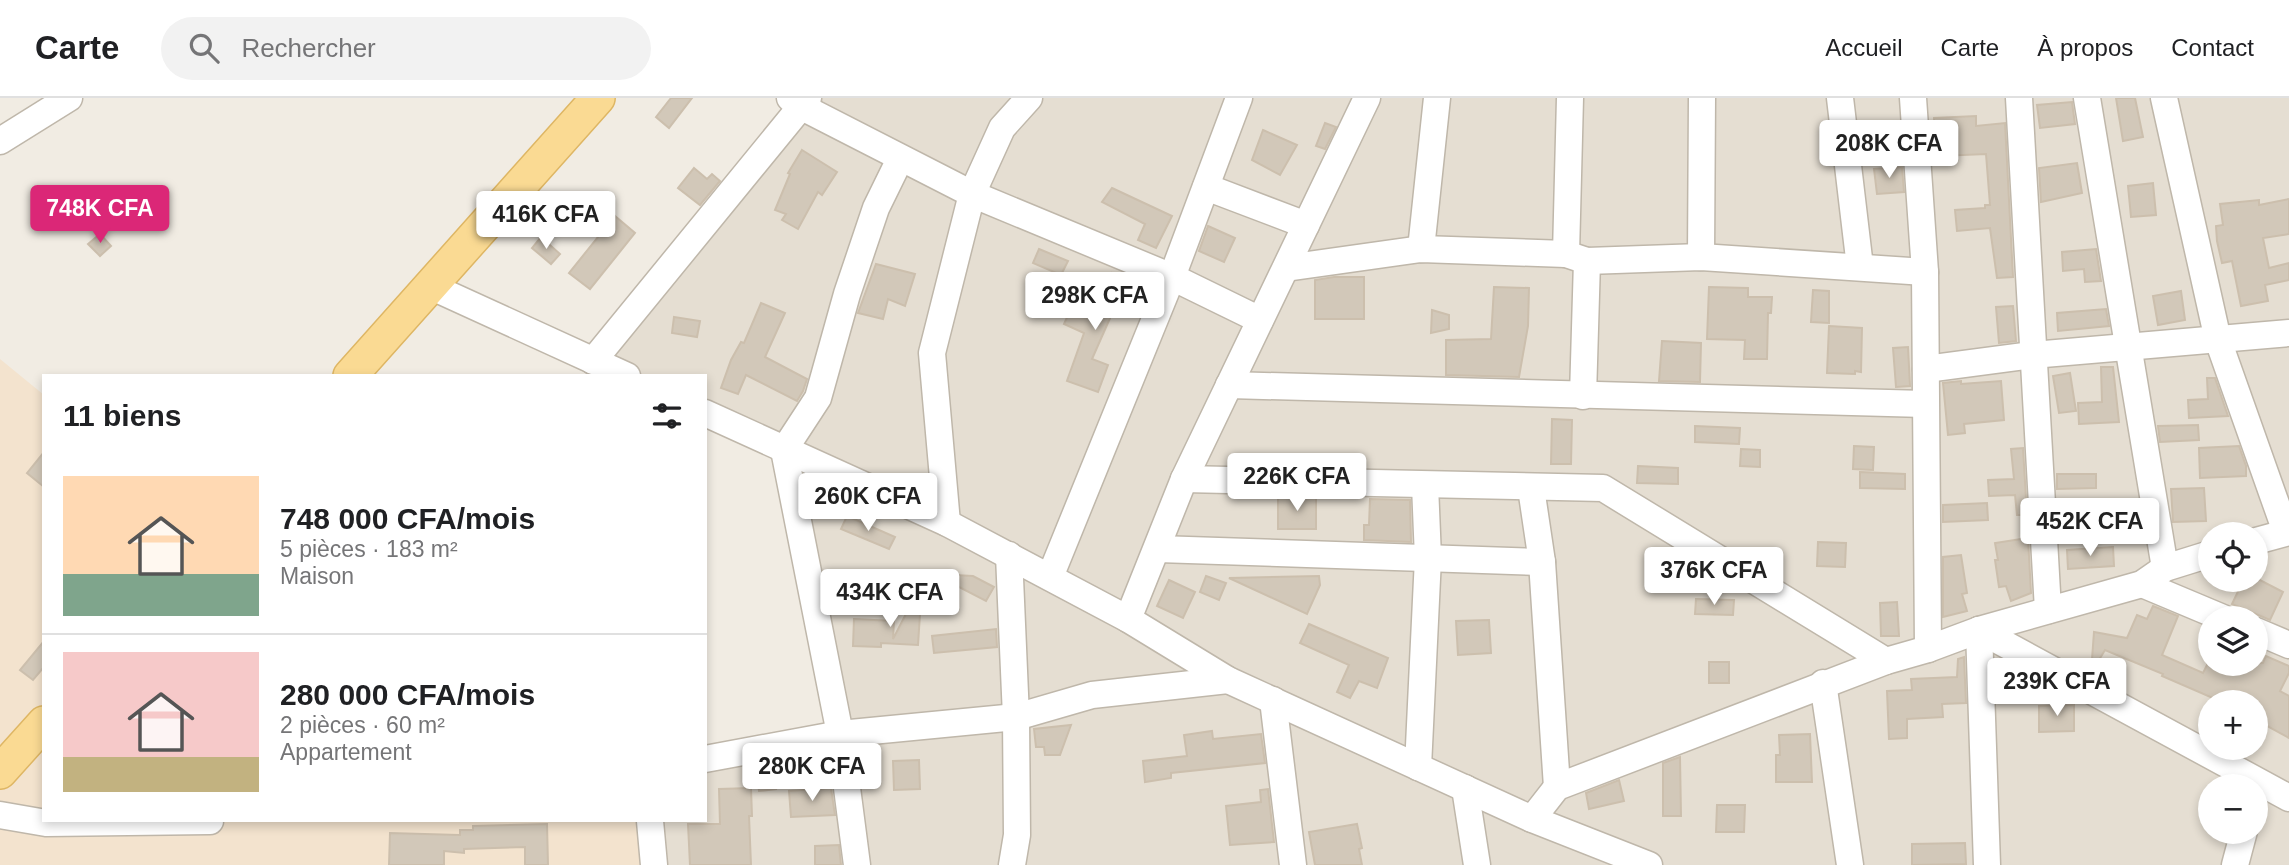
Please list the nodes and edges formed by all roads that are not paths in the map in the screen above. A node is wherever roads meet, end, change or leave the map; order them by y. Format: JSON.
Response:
{"nodes":[{"id":1,"x":69,"y":98,"type":"edge"},
{"id":2,"x":598,"y":98,"type":"edge"},
{"id":3,"x":1029,"y":98,"type":"edge"},
{"id":4,"x":1239,"y":98,"type":"edge"},
{"id":5,"x":1367,"y":98,"type":"edge"},
{"id":6,"x":1437,"y":98,"type":"edge"},
{"id":7,"x":1570,"y":98,"type":"edge"},
{"id":8,"x":1702,"y":98,"type":"edge"},
{"id":9,"x":1840,"y":98,"type":"edge"},
{"id":10,"x":1913,"y":98,"type":"edge"},
{"id":11,"x":2019,"y":98,"type":"edge"},
{"id":12,"x":2087,"y":98,"type":"edge"},
{"id":13,"x":2164,"y":98,"type":"edge"},
{"id":14,"x":799,"y":101,"type":"edge"},
{"id":15,"x":0,"y":141,"type":"edge"},
{"id":16,"x":900,"y":159,"type":"junction"},
{"id":17,"x":1206,"y":187,"type":"junction"},
{"id":18,"x":972,"y":194,"type":"junction"},
{"id":19,"x":1306,"y":225,"type":"junction"},
{"id":20,"x":1421,"y":249,"type":"junction"},
{"id":21,"x":1577,"y":257,"type":"junction"},
{"id":22,"x":1701,"y":257,"type":"junction"},
{"id":23,"x":1860,"y":267,"type":"junction"},
{"id":24,"x":1286,"y":268,"type":"junction"},
{"id":25,"x":1925,"y":272,"type":"junction"},
{"id":26,"x":1172,"y":277,"type":"junction"},
{"id":27,"x":430,"y":286,"type":"junction"},
{"id":28,"x":1260,"y":320,"type":"junction"},
{"id":29,"x":2289,"y":332,"type":"edge"},
{"id":30,"x":2218,"y":340,"type":"junction"},
{"id":31,"x":2128,"y":347,"type":"junction"},
{"id":32,"x":2032,"y":355,"type":"junction"},
{"id":33,"x":593,"y":361,"type":"junction"},
{"id":34,"x":1926,"y":369,"type":"junction"},
{"id":35,"x":352,"y":374,"type":"edge"},
{"id":36,"x":622,"y":374,"type":"edge"},
{"id":37,"x":1230,"y":385,"type":"junction"},
{"id":38,"x":1583,"y":397,"type":"junction"},
{"id":39,"x":1925,"y":404,"type":"junction"},
{"id":40,"x":707,"y":414,"type":"edge"},
{"id":41,"x":784,"y":450,"type":"junction"},
{"id":42,"x":1184,"y":479,"type":"junction"},
{"id":43,"x":1426,"y":485,"type":"junction"},
{"id":44,"x":1531,"y":488,"type":"junction"},
{"id":45,"x":947,"y":523,"type":"junction"},
{"id":46,"x":2288,"y":532,"type":"edge"},
{"id":47,"x":2268,"y":538,"type":"edge"},
{"id":48,"x":1158,"y":549,"type":"junction"},
{"id":49,"x":1009,"y":555,"type":"junction"},
{"id":50,"x":1428,"y":558,"type":"junction"},
{"id":51,"x":2198,"y":558,"type":"edge"},
{"id":52,"x":1542,"y":562,"type":"junction"},
{"id":53,"x":2165,"y":568,"type":"junction"},
{"id":54,"x":1050,"y":578,"type":"junction"},
{"id":55,"x":2143,"y":584,"type":"junction"},
{"id":56,"x":2198,"y":607,"type":"edge"},
{"id":57,"x":2048,"y":610,"type":"junction"},
{"id":58,"x":1128,"y":619,"type":"junction"},
{"id":59,"x":1979,"y":630,"type":"junction"},
{"id":60,"x":2268,"y":636,"type":"edge"},
{"id":61,"x":2289,"y":645,"type":"edge"},
{"id":62,"x":1928,"y":649,"type":"junction"},
{"id":63,"x":1886,"y":661,"type":"junction"},
{"id":64,"x":1228,"y":680,"type":"junction"},
{"id":65,"x":1823,"y":683,"type":"junction"},
{"id":66,"x":1273,"y":700,"type":"junction"},
{"id":67,"x":1016,"y":718,"type":"junction"},
{"id":68,"x":42,"y":725,"type":"edge"},
{"id":69,"x":840,"y":734,"type":"junction"},
{"id":70,"x":707,"y":759,"type":"edge"},
{"id":71,"x":1418,"y":767,"type":"junction"},
{"id":72,"x":0,"y":772,"type":"edge"},
{"id":73,"x":2234,"y":774,"type":"edge"},
{"id":74,"x":1557,"y":787,"type":"junction"},
{"id":75,"x":1465,"y":788,"type":"junction"},
{"id":76,"x":2268,"y":791,"type":"edge"},
{"id":77,"x":2289,"y":798,"type":"edge"},
{"id":78,"x":0,"y":815,"type":"edge"},
{"id":79,"x":1532,"y":819,"type":"junction"},
{"id":80,"x":128,"y":822,"type":"edge"},
{"id":81,"x":650,"y":822,"type":"edge"},
{"id":82,"x":2241,"y":844,"type":"edge"},
{"id":83,"x":654,"y":865,"type":"edge"},
{"id":84,"x":857,"y":865,"type":"edge"},
{"id":85,"x":1012,"y":865,"type":"edge"},
{"id":86,"x":1293,"y":865,"type":"edge"},
{"id":87,"x":1477,"y":865,"type":"edge"},
{"id":88,"x":1648,"y":865,"type":"edge"},
{"id":89,"x":1850,"y":865,"type":"edge"},
{"id":90,"x":1987,"y":865,"type":"edge"},
{"id":91,"x":2235,"y":865,"type":"edge"}],
"edges":[{"from":1,"to":15,"type":"street"},
{"from":2,"to":27,"type":"main road"},
{"from":3,"to":18,"type":"street"},
{"from":4,"to":17,"type":"street"},
{"from":5,"to":19,"type":"street"},
{"from":6,"to":20,"type":"street"},
{"from":7,"to":21,"type":"street"},
{"from":8,"to":22,"type":"street"},
{"from":9,"to":23,"type":"street"},
{"from":10,"to":25,"type":"street"},
{"from":11,"to":32,"type":"street"},
{"from":12,"to":31,"type":"street"},
{"from":13,"to":30,"type":"street"},
{"from":14,"to":16,"type":"street"},
{"from":14,"to":33,"type":"street"},
{"from":16,"to":18,"type":"street"},
{"from":16,"to":41,"type":"street"},
{"from":17,"to":19,"type":"street"},
{"from":17,"to":26,"type":"street"},
{"from":18,"to":26,"type":"street"},
{"from":18,"to":45,"type":"street"},
{"from":19,"to":24,"type":"street"},
{"from":20,"to":21,"type":"street"},
{"from":20,"to":24,"type":"street"},
{"from":21,"to":22,"type":"street"},
{"from":21,"to":38,"type":"street"},
{"from":22,"to":23,"type":"street"},
{"from":23,"to":25,"type":"street"},
{"from":24,"to":28,"type":"street"},
{"from":25,"to":34,"type":"street"},
{"from":26,"to":28,"type":"street"},
{"from":26,"to":54,"type":"street"},
{"from":27,"to":33,"type":"street"},
{"from":27,"to":35,"type":"main road"},
{"from":28,"to":37,"type":"street"},
{"from":29,"to":30,"type":"street"},
{"from":30,"to":31,"type":"street"},
{"from":30,"to":46,"type":"street"},
{"from":31,"to":32,"type":"street"},
{"from":31,"to":53,"type":"street"},
{"from":32,"to":34,"type":"street"},
{"from":32,"to":57,"type":"street"},
{"from":33,"to":36,"type":"street"},
{"from":34,"to":39,"type":"street"},
{"from":37,"to":38,"type":"street"},
{"from":37,"to":42,"type":"street"},
{"from":38,"to":39,"type":"street"},
{"from":39,"to":62,"type":"street"},
{"from":40,"to":41,"type":"street"},
{"from":41,"to":45,"type":"street"},
{"from":41,"to":69,"type":"street"},
{"from":42,"to":43,"type":"street"},
{"from":42,"to":48,"type":"street"},
{"from":43,"to":44,"type":"street"},
{"from":43,"to":50,"type":"street"},
{"from":44,"to":52,"type":"street"},
{"from":44,"to":63,"type":"street"},
{"from":45,"to":49,"type":"street"},
{"from":46,"to":47,"type":"street"},
{"from":48,"to":50,"type":"street"},
{"from":48,"to":58,"type":"street"},
{"from":49,"to":54,"type":"street"},
{"from":49,"to":67,"type":"street"},
{"from":50,"to":52,"type":"street"},
{"from":50,"to":71,"type":"street"},
{"from":51,"to":53,"type":"street"},
{"from":52,"to":74,"type":"street"},
{"from":53,"to":55,"type":"street"},
{"from":54,"to":58,"type":"street"},
{"from":55,"to":56,"type":"street"},
{"from":55,"to":57,"type":"street"},
{"from":57,"to":59,"type":"street"},
{"from":58,"to":64,"type":"street"},
{"from":59,"to":62,"type":"street"},
{"from":59,"to":73,"type":"street"},
{"from":59,"to":90,"type":"street"},
{"from":60,"to":61,"type":"street"},
{"from":62,"to":63,"type":"street"},
{"from":63,"to":65,"type":"street"},
{"from":64,"to":66,"type":"street"},
{"from":64,"to":67,"type":"street"},
{"from":65,"to":74,"type":"street"},
{"from":65,"to":89,"type":"street"},
{"from":66,"to":71,"type":"street"},
{"from":66,"to":86,"type":"street"},
{"from":67,"to":69,"type":"street"},
{"from":67,"to":85,"type":"street"},
{"from":68,"to":72,"type":"main road"},
{"from":69,"to":70,"type":"street"},
{"from":69,"to":84,"type":"street"},
{"from":71,"to":75,"type":"street"},
{"from":74,"to":79,"type":"street"},
{"from":75,"to":79,"type":"street"},
{"from":75,"to":87,"type":"street"},
{"from":76,"to":77,"type":"street"},
{"from":78,"to":80,"type":"street"},
{"from":79,"to":88,"type":"street"},
{"from":81,"to":83,"type":"street"},
{"from":82,"to":91,"type":"street"}]}
